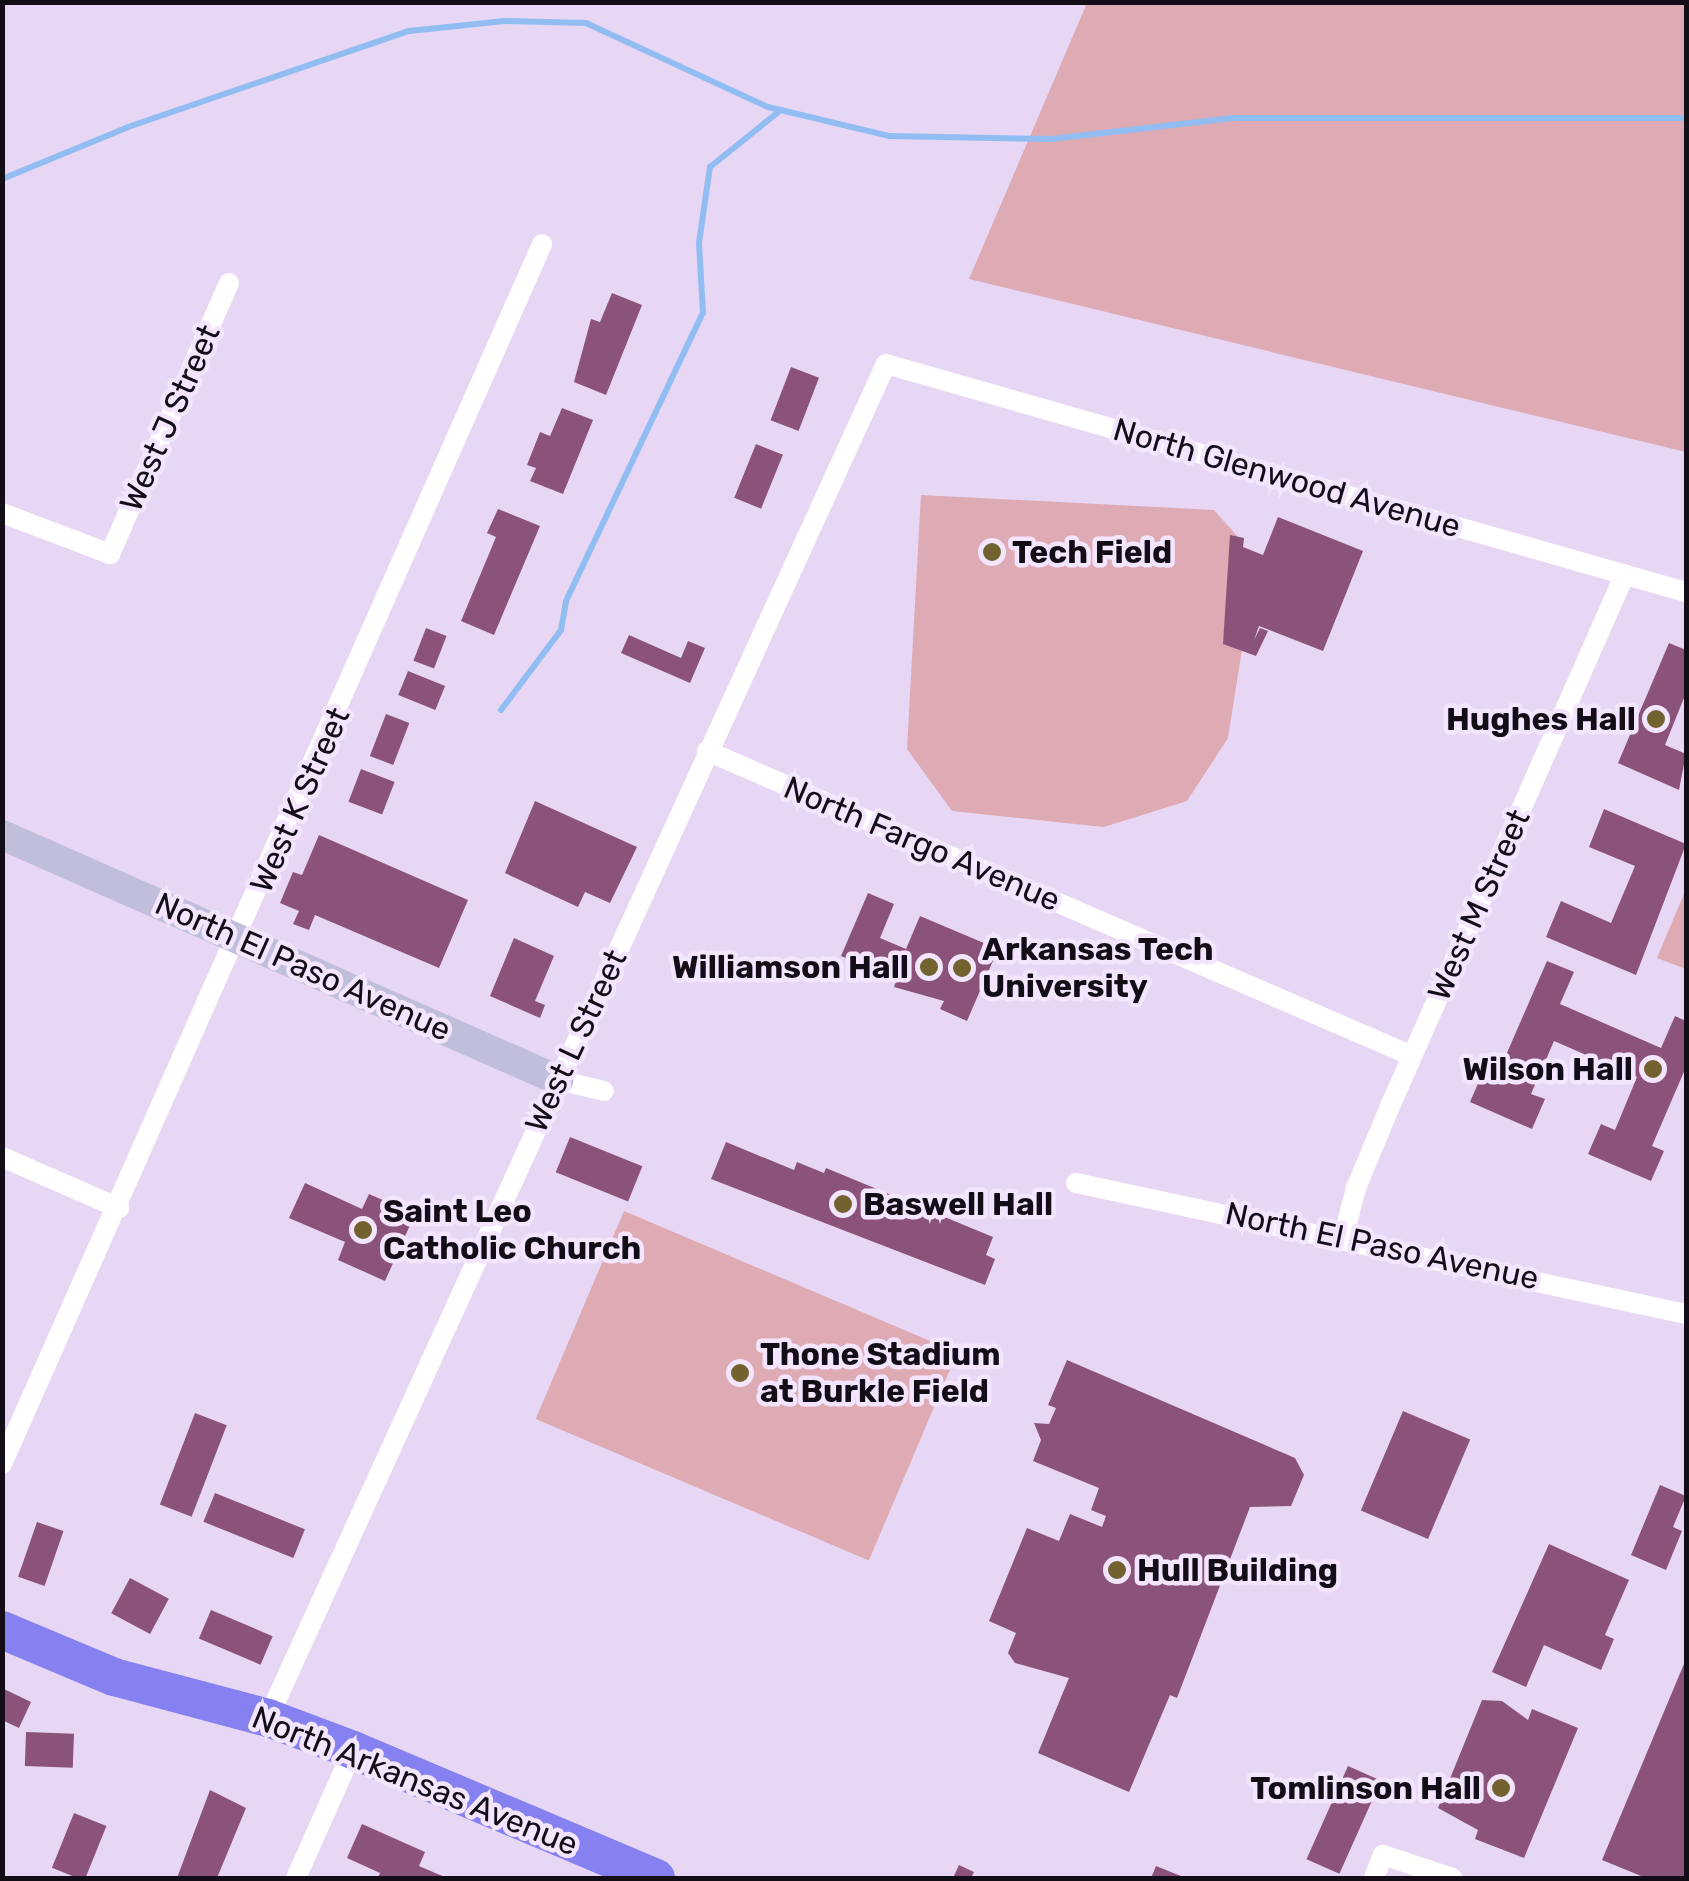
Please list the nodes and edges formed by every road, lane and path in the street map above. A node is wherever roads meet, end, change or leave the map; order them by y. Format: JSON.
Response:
{"nodes":[{"id":1,"x":542,"y":244,"type":"dead end"},
{"id":2,"x":230,"y":282,"type":"dead end"},
{"id":3,"x":886,"y":364,"type":"joint"},
{"id":4,"x":2,"y":513,"type":"edge"},
{"id":5,"x":1625,"y":574,"type":"junction"},
{"id":6,"x":1686,"y":592,"type":"edge"},
{"id":7,"x":708,"y":751,"type":"junction"},
{"id":8,"x":2,"y":835,"type":"edge"},
{"id":9,"x":240,"y":938,"type":"junction"},
{"id":10,"x":1412,"y":1056,"type":"junction"},
{"id":11,"x":558,"y":1080,"type":"junction"},
{"id":12,"x":604,"y":1091,"type":"dead end"},
{"id":13,"x":2,"y":1157,"type":"edge"},
{"id":14,"x":1076,"y":1183,"type":"dead end"},
{"id":15,"x":119,"y":1208,"type":"junction"},
{"id":16,"x":1343,"y":1239,"type":"junction"},
{"id":17,"x":1686,"y":1314,"type":"edge"},
{"id":18,"x":2,"y":1464,"type":"edge"},
{"id":19,"x":2,"y":1630,"type":"edge"},
{"id":20,"x":268,"y":1718,"type":"junction"},
{"id":21,"x":353,"y":1750,"type":"junction"},
{"id":22,"x":296,"y":1878,"type":"edge"},
{"id":23,"x":656,"y":1878,"type":"edge"},
{"id":24,"x":1374,"y":1878,"type":"edge"},
{"id":25,"x":1452,"y":1878,"type":"edge"}],
"edges":[{"from":1,"to":9,"type":"street","name":"West K Street"},
{"from":2,"to":4,"type":"street","name":"West J Street"},
{"from":3,"to":5,"type":"street","name":"North Glenwood Avenue"},
{"from":3,"to":7,"type":"street","name":"West L Street"},
{"from":5,"to":6,"type":"street","name":"North Glenwood Avenue"},
{"from":5,"to":10,"type":"street","name":"West M Street"},
{"from":7,"to":10,"type":"street","name":"North Fargo Avenue"},
{"from":7,"to":11,"type":"street","name":"West L Street"},
{"from":8,"to":9,"type":"street","name":"North El Paso Avenue"},
{"from":9,"to":11,"type":"street","name":"North El Paso Avenue"},
{"from":9,"to":15,"type":"street","name":"West K Street"},
{"from":10,"to":16,"type":"street","name":"West M Street"},
{"from":11,"to":12,"type":"street","name":"North El Paso Avenue"},
{"from":11,"to":20,"type":"street","name":"West L Street"},
{"from":13,"to":15,"type":"street"},
{"from":14,"to":16,"type":"street","name":"North El Paso Avenue"},
{"from":15,"to":18,"type":"street","name":"West K Street"},
{"from":16,"to":17,"type":"street","name":"North El Paso Avenue"},
{"from":19,"to":20,"type":"highway","name":"North Arkansas Avenue"},
{"from":20,"to":21,"type":"highway","name":"North Arkansas Avenue"},
{"from":21,"to":22,"type":"street"},
{"from":21,"to":23,"type":"highway","name":"North Arkansas Avenue"},
{"from":24,"to":25,"type":"street"}]}
